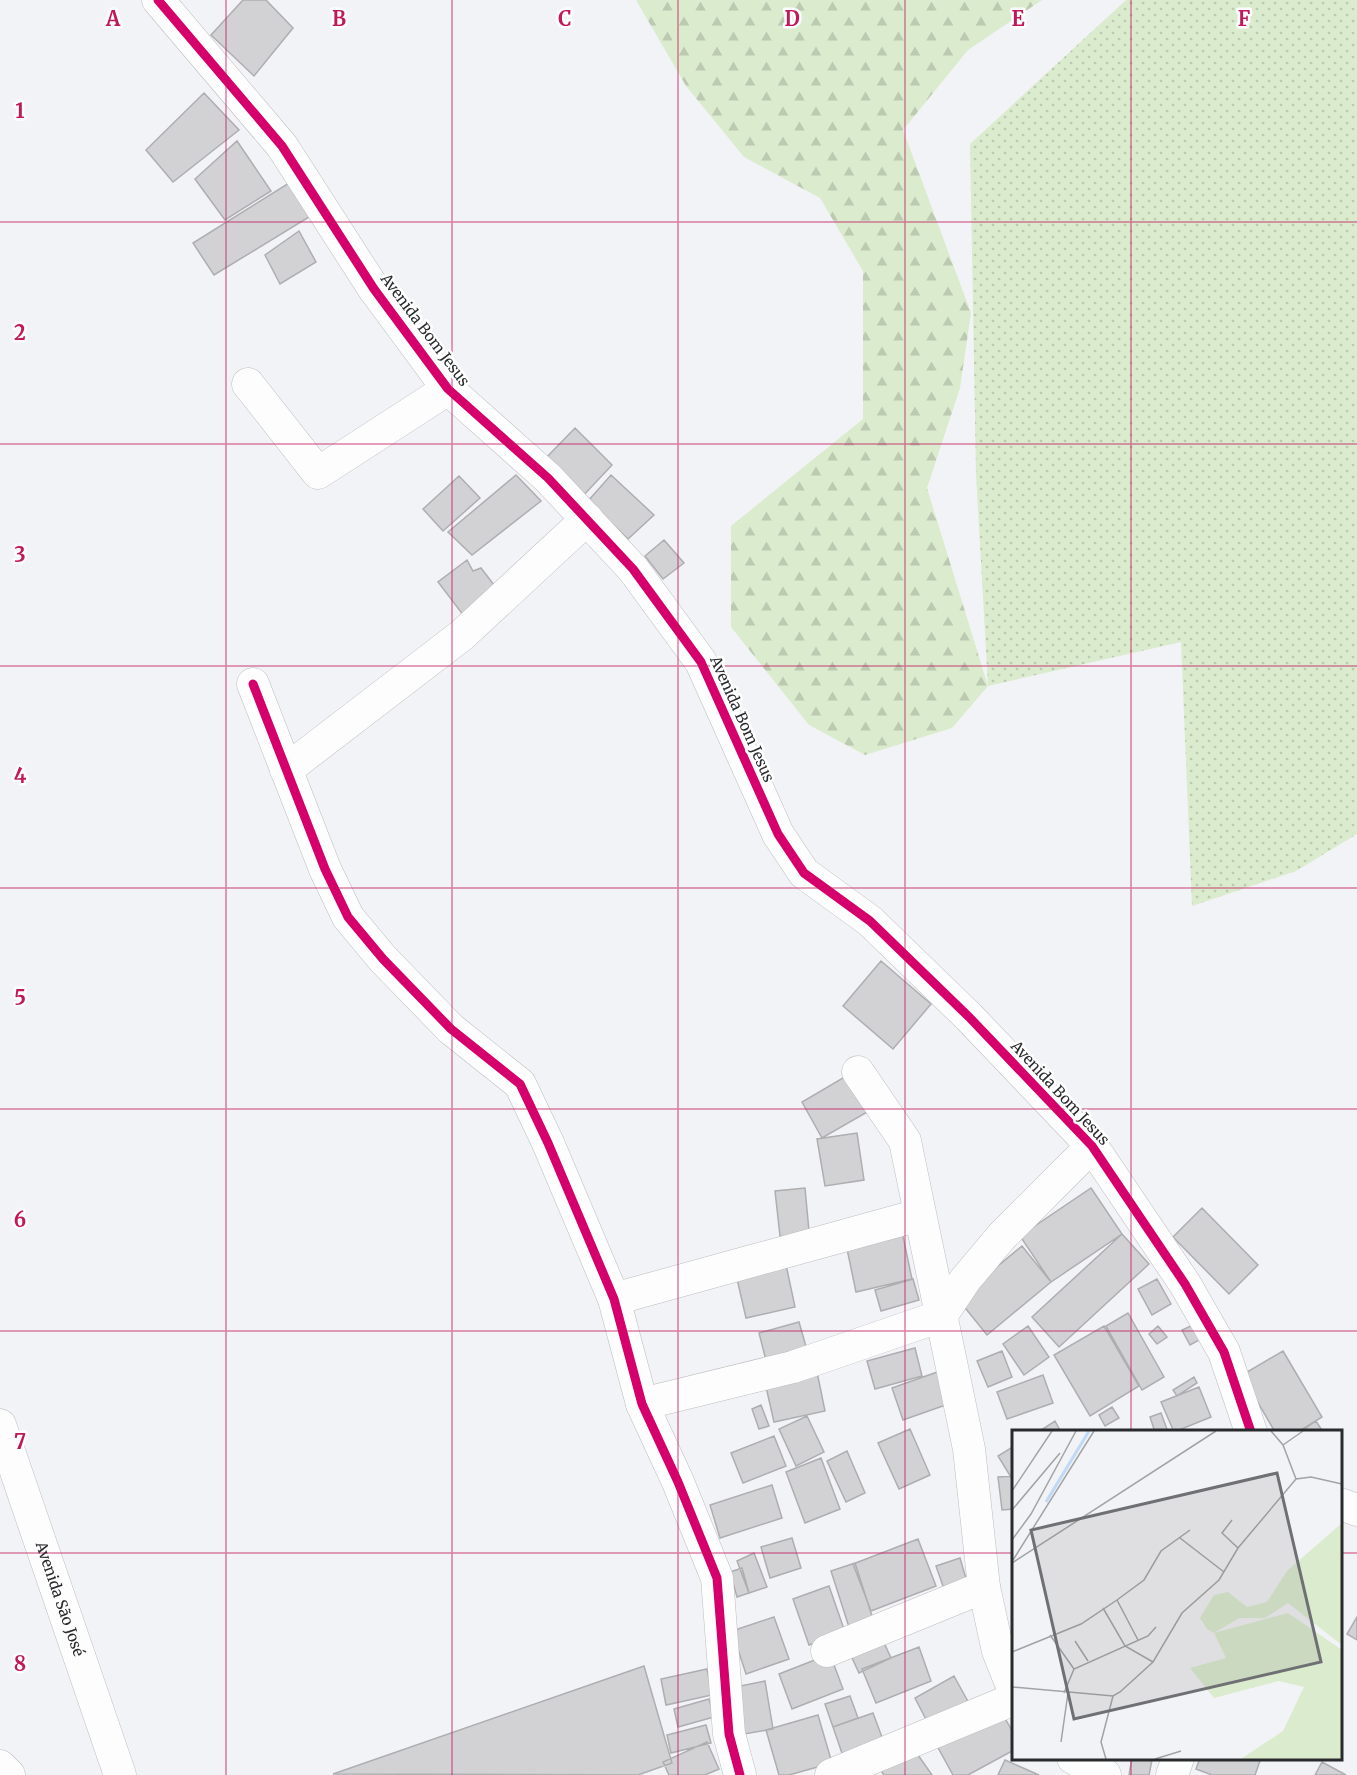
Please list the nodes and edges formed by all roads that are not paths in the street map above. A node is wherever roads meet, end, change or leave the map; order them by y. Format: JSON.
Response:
{"nodes":[{"id":1,"x":158,"y":0,"type":"edge"},
{"id":2,"x":248,"y":384,"type":"dead end"},
{"id":3,"x":448,"y":389,"type":"junction"},
{"id":4,"x":587,"y":519,"type":"junction"},
{"id":5,"x":253,"y":684,"type":"dead end"},
{"id":6,"x":286,"y":770,"type":"junction"},
{"id":7,"x":858,"y":1072,"type":"dead end"},
{"id":8,"x":1092,"y":1146,"type":"junction"},
{"id":9,"x":919,"y":1215,"type":"junction"},
{"id":10,"x":614,"y":1299,"type":"junction"},
{"id":11,"x":941,"y":1316,"type":"junction"},
{"id":12,"x":642,"y":1404,"type":"junction"},
{"id":13,"x":0,"y":1425,"type":"edge"},
{"id":14,"x":1251,"y":1430,"type":"edge"},
{"id":15,"x":1342,"y":1504,"type":"edge"},
{"id":16,"x":1357,"y":1510,"type":"edge"},
{"id":17,"x":984,"y":1587,"type":"junction"},
{"id":18,"x":827,"y":1651,"type":"dead end"},
{"id":19,"x":1012,"y":1686,"type":"edge"},
{"id":20,"x":1012,"y":1700,"type":"edge"},
{"id":21,"x":1077,"y":1760,"type":"edge"},
{"id":22,"x":1177,"y":1760,"type":"edge"},
{"id":23,"x":0,"y":1766,"type":"edge"},
{"id":24,"x":9,"y":1775,"type":"edge"},
{"id":25,"x":120,"y":1775,"type":"edge"},
{"id":26,"x":740,"y":1775,"type":"edge"},
{"id":27,"x":831,"y":1775,"type":"edge"},
{"id":28,"x":1105,"y":1775,"type":"edge"},
{"id":29,"x":1172,"y":1775,"type":"edge"}],
"edges":[{"from":1,"to":3,"type":"street","name":"Avenida Bom Jesus"},
{"from":2,"to":3,"type":"street"},
{"from":3,"to":4,"type":"street","name":"Avenida Bom Jesus"},
{"from":4,"to":6,"type":"street"},
{"from":4,"to":8,"type":"street","name":"Avenida Bom Jesus"},
{"from":5,"to":6,"type":"street"},
{"from":6,"to":10,"type":"street"},
{"from":7,"to":9,"type":"street"},
{"from":8,"to":11,"type":"street"},
{"from":8,"to":14,"type":"street","name":"Avenida Bom Jesus"},
{"from":9,"to":10,"type":"street"},
{"from":9,"to":11,"type":"street"},
{"from":10,"to":12,"type":"street"},
{"from":11,"to":12,"type":"street"},
{"from":11,"to":17,"type":"street"},
{"from":12,"to":26,"type":"street"},
{"from":13,"to":25,"type":"street","name":"Avenida São José"},
{"from":15,"to":16,"type":"street"},
{"from":17,"to":18,"type":"street"},
{"from":17,"to":19,"type":"street"},
{"from":20,"to":27,"type":"street"},
{"from":21,"to":28,"type":"street"},
{"from":22,"to":29,"type":"street"},
{"from":23,"to":24,"type":"street"}]}
